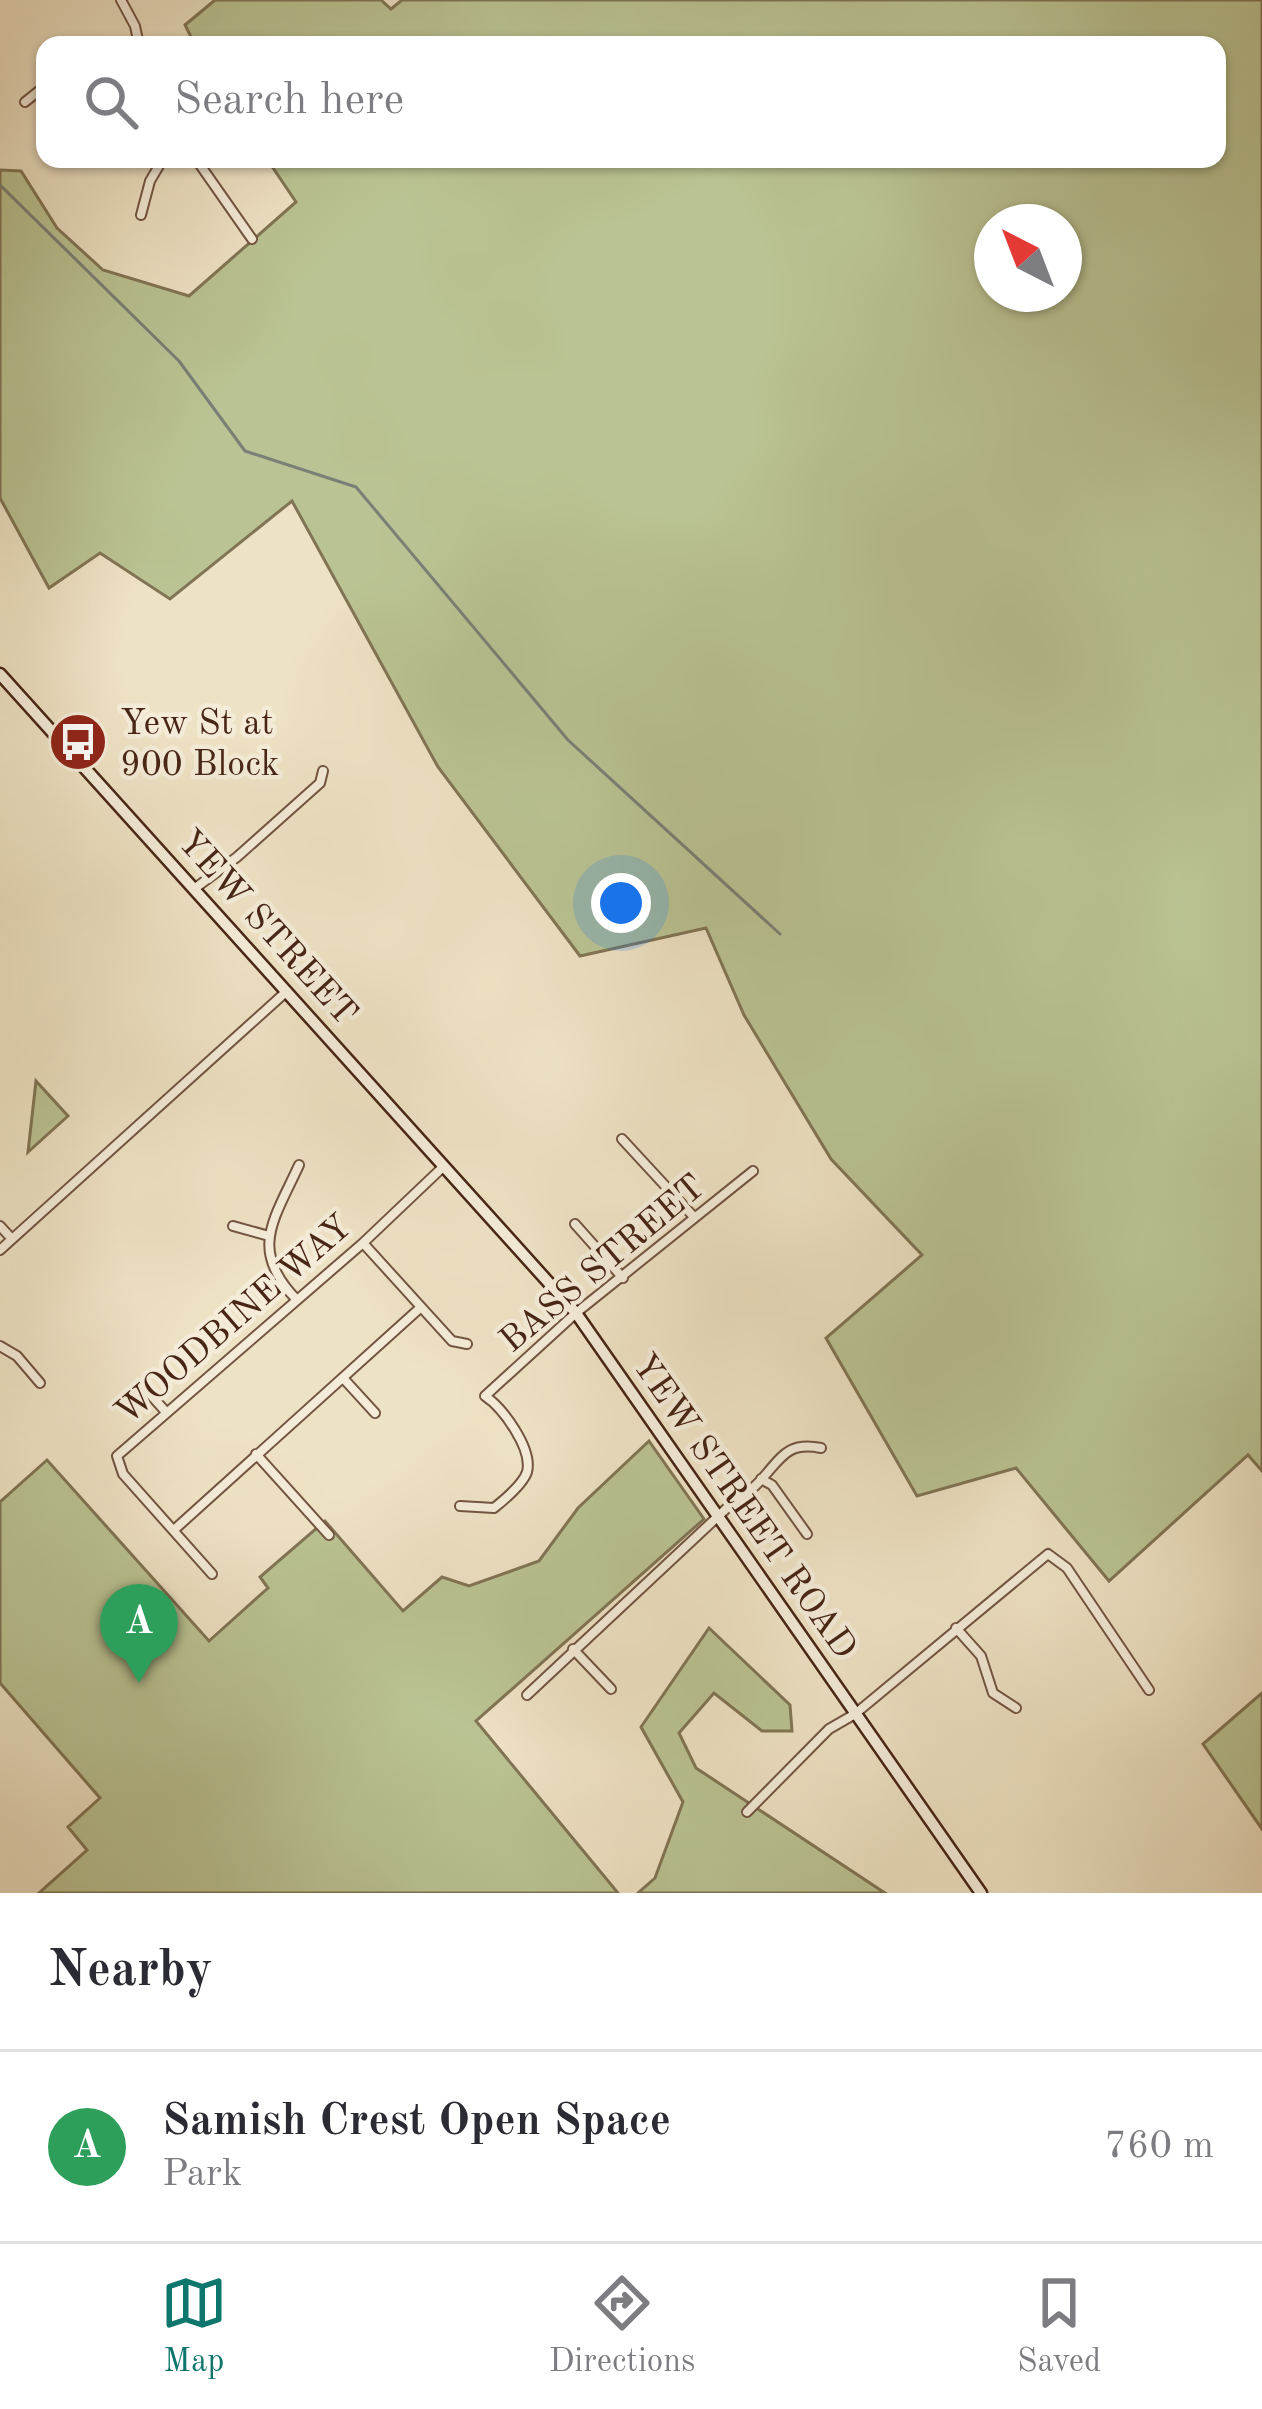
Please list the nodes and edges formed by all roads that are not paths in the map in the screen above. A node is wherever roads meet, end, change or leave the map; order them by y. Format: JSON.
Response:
{"nodes":[{"id":1,"x":121,"y":0,"type":"edge"},
{"id":2,"x":137,"y":36,"type":"edge"},
{"id":3,"x":36,"y":93,"type":"edge"},
{"id":4,"x":25,"y":102,"type":"dead end"},
{"id":5,"x":158,"y":168,"type":"edge"},
{"id":6,"x":202,"y":168,"type":"edge"},
{"id":7,"x":141,"y":214,"type":"dead end"},
{"id":8,"x":252,"y":239,"type":"dead end"},
{"id":9,"x":0,"y":674,"type":"edge"},
{"id":10,"x":323,"y":771,"type":"dead end"},
{"id":11,"x":194,"y":889,"type":"junction"},
{"id":12,"x":287,"y":992,"type":"junction"},
{"id":13,"x":622,"y":1139,"type":"dead end"},
{"id":14,"x":299,"y":1165,"type":"dead end"},
{"id":15,"x":443,"y":1166,"type":"junction"},
{"id":16,"x":753,"y":1171,"type":"dead end"},
{"id":17,"x":694,"y":1216,"type":"junction"},
{"id":18,"x":575,"y":1224,"type":"dead end"},
{"id":19,"x":0,"y":1226,"type":"edge"},
{"id":20,"x":233,"y":1226,"type":"dead end"},
{"id":21,"x":268,"y":1236,"type":"junction"},
{"id":22,"x":12,"y":1240,"type":"junction"},
{"id":23,"x":362,"y":1243,"type":"junction"},
{"id":24,"x":0,"y":1250,"type":"edge"},
{"id":25,"x":623,"y":1278,"type":"junction"},
{"id":26,"x":297,"y":1300,"type":"junction"},
{"id":27,"x":421,"y":1308,"type":"junction"},
{"id":28,"x":576,"y":1313,"type":"junction"},
{"id":29,"x":467,"y":1344,"type":"dead end"},
{"id":30,"x":0,"y":1346,"type":"edge"},
{"id":31,"x":343,"y":1378,"type":"junction"},
{"id":32,"x":40,"y":1383,"type":"dead end"},
{"id":33,"x":141,"y":1384,"type":"dead end"},
{"id":34,"x":166,"y":1412,"type":"junction"},
{"id":35,"x":375,"y":1413,"type":"dead end"},
{"id":36,"x":821,"y":1448,"type":"dead end"},
{"id":37,"x":256,"y":1454,"type":"junction"},
{"id":38,"x":761,"y":1479,"type":"junction"},
{"id":39,"x":460,"y":1506,"type":"dead end"},
{"id":40,"x":718,"y":1516,"type":"junction"},
{"id":41,"x":175,"y":1529,"type":"junction"},
{"id":42,"x":329,"y":1534,"type":"dead end"},
{"id":43,"x":807,"y":1534,"type":"dead end"},
{"id":44,"x":212,"y":1574,"type":"dead end"},
{"id":45,"x":956,"y":1628,"type":"junction"},
{"id":46,"x":573,"y":1649,"type":"junction"},
{"id":47,"x":611,"y":1689,"type":"dead end"},
{"id":48,"x":1149,"y":1690,"type":"dead end"},
{"id":49,"x":527,"y":1695,"type":"dead end"},
{"id":50,"x":1016,"y":1708,"type":"dead end"},
{"id":51,"x":855,"y":1714,"type":"junction"},
{"id":52,"x":747,"y":1812,"type":"dead end"},
{"id":53,"x":981,"y":1893,"type":"edge"}],
"edges":[{"from":1,"to":2,"type":"street"},
{"from":3,"to":4,"type":"street"},
{"from":5,"to":7,"type":"street"},
{"from":6,"to":8,"type":"street"},
{"from":9,"to":11,"type":"street","name":"YEW STREET"},
{"from":10,"to":11,"type":"street"},
{"from":11,"to":12,"type":"street","name":"YEW STREET"},
{"from":12,"to":15,"type":"street","name":"YEW STREET"},
{"from":12,"to":22,"type":"street"},
{"from":13,"to":17,"type":"street"},
{"from":14,"to":21,"type":"street"},
{"from":15,"to":23,"type":"street","name":"WOODBINE WAY"},
{"from":15,"to":28,"type":"street","name":"YEW STREET ROAD"},
{"from":16,"to":17,"type":"street","name":"BASS STREET"},
{"from":17,"to":25,"type":"street","name":"BASS STREET"},
{"from":18,"to":25,"type":"street"},
{"from":19,"to":22,"type":"street"},
{"from":20,"to":21,"type":"street"},
{"from":21,"to":26,"type":"street"},
{"from":22,"to":24,"type":"street"},
{"from":23,"to":26,"type":"street","name":"WOODBINE WAY"},
{"from":23,"to":27,"type":"street"},
{"from":25,"to":28,"type":"street","name":"BASS STREET"},
{"from":26,"to":34,"type":"street","name":"WOODBINE WAY"},
{"from":27,"to":29,"type":"street"},
{"from":27,"to":31,"type":"street"},
{"from":28,"to":39,"type":"street","name":"BASS STREET"},
{"from":28,"to":40,"type":"street","name":"YEW STREET ROAD"},
{"from":30,"to":32,"type":"street"},
{"from":31,"to":35,"type":"street"},
{"from":31,"to":37,"type":"street"},
{"from":33,"to":34,"type":"street"},
{"from":34,"to":41,"type":"street","name":"WOODBINE WAY"},
{"from":36,"to":38,"type":"street"},
{"from":37,"to":41,"type":"street"},
{"from":37,"to":42,"type":"street"},
{"from":38,"to":40,"type":"street"},
{"from":38,"to":43,"type":"street"},
{"from":40,"to":46,"type":"street"},
{"from":40,"to":51,"type":"street","name":"YEW STREET ROAD"},
{"from":41,"to":44,"type":"street","name":"WOODBINE WAY"},
{"from":45,"to":48,"type":"street"},
{"from":45,"to":50,"type":"street"},
{"from":45,"to":51,"type":"street"},
{"from":46,"to":47,"type":"street"},
{"from":46,"to":49,"type":"street"},
{"from":51,"to":52,"type":"street"},
{"from":51,"to":53,"type":"street","name":"YEW STREET ROAD"}]}
